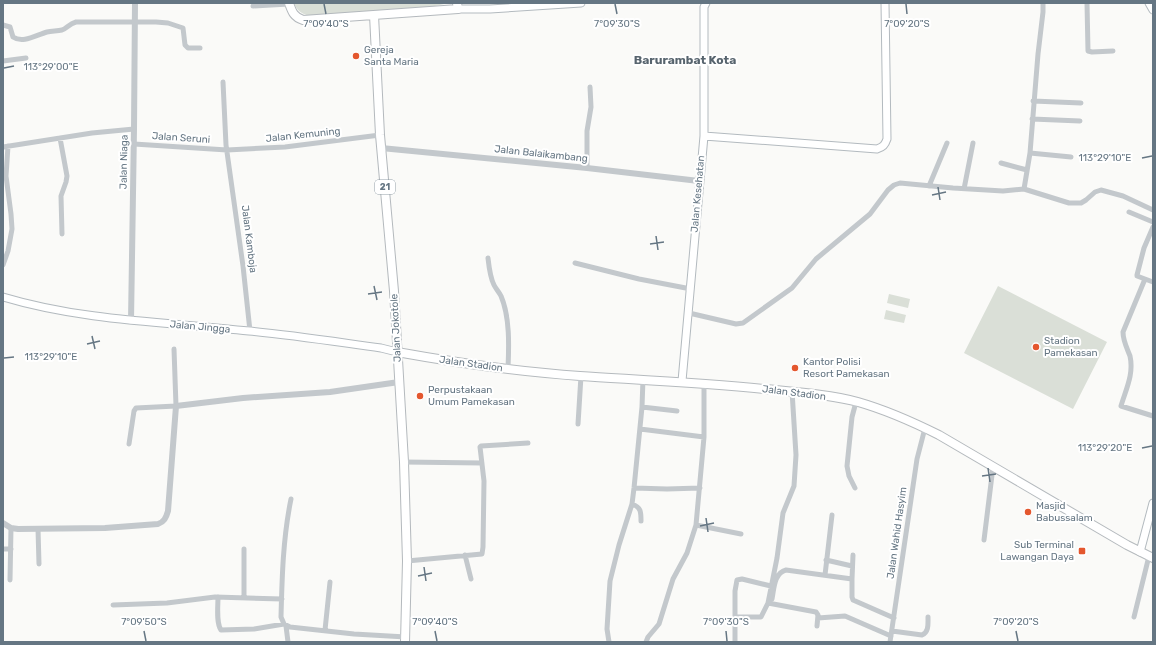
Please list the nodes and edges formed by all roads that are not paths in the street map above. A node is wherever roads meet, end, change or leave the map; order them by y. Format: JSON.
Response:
{"nodes":[{"id":1,"x":134,"y":3,"type":"edge"},
{"id":2,"x":289,"y":3,"type":"edge"},
{"id":3,"x":581,"y":3,"type":"edge"},
{"id":4,"x":885,"y":3,"type":"edge"},
{"id":5,"x":1043,"y":3,"type":"edge"},
{"id":6,"x":1087,"y":3,"type":"edge"},
{"id":7,"x":1149,"y":3,"type":"edge"},
{"id":8,"x":704,"y":4,"type":"edge"},
{"id":9,"x":253,"y":6,"type":"dead end"},
{"id":10,"x":458,"y":6,"type":"edge"},
{"id":11,"x":1153,"y":10,"type":"edge"},
{"id":12,"x":374,"y":15,"type":"junction"},
{"id":13,"x":134,"y":23,"type":"junction"},
{"id":14,"x":3,"y":25,"type":"edge"},
{"id":15,"x":200,"y":48,"type":"dead end"},
{"id":16,"x":1113,"y":51,"type":"dead end"},
{"id":17,"x":26,"y":58,"type":"dead end"},
{"id":18,"x":3,"y":61,"type":"edge"},
{"id":19,"x":223,"y":82,"type":"dead end"},
{"id":20,"x":590,"y":87,"type":"dead end"},
{"id":21,"x":1033,"y":101,"type":"junction"},
{"id":22,"x":1081,"y":103,"type":"dead end"},
{"id":23,"x":1032,"y":119,"type":"junction"},
{"id":24,"x":1080,"y":121,"type":"dead end"},
{"id":25,"x":134,"y":129,"type":"junction"},
{"id":26,"x":380,"y":135,"type":"junction"},
{"id":27,"x":704,"y":136,"type":"junction"},
{"id":28,"x":60,"y":138,"type":"junction"},
{"id":29,"x":947,"y":143,"type":"dead end"},
{"id":30,"x":973,"y":143,"type":"dead end"},
{"id":31,"x":134,"y":144,"type":"junction"},
{"id":32,"x":5,"y":146,"type":"edge"},
{"id":33,"x":381,"y":148,"type":"junction"},
{"id":34,"x":227,"y":150,"type":"junction"},
{"id":35,"x":1030,"y":152,"type":"junction"},
{"id":36,"x":1071,"y":157,"type":"dead end"},
{"id":37,"x":1001,"y":163,"type":"dead end"},
{"id":38,"x":587,"y":168,"type":"junction"},
{"id":39,"x":1027,"y":170,"type":"junction"},
{"id":40,"x":699,"y":181,"type":"junction"},
{"id":41,"x":929,"y":186,"type":"junction"},
{"id":42,"x":964,"y":189,"type":"junction"},
{"id":43,"x":1024,"y":189,"type":"junction"},
{"id":44,"x":1153,"y":210,"type":"edge"},
{"id":45,"x":1129,"y":212,"type":"dead end"},
{"id":46,"x":1153,"y":222,"type":"edge"},
{"id":47,"x":1153,"y":228,"type":"edge"},
{"id":48,"x":62,"y":234,"type":"dead end"},
{"id":49,"x":488,"y":258,"type":"dead end"},
{"id":50,"x":575,"y":263,"type":"dead end"},
{"id":51,"x":3,"y":265,"type":"edge"},
{"id":52,"x":1144,"y":279,"type":"junction"},
{"id":53,"x":1153,"y":282,"type":"edge"},
{"id":54,"x":691,"y":289,"type":"junction"},
{"id":55,"x":3,"y":297,"type":"edge"},
{"id":56,"x":688,"y":319,"type":"junction"},
{"id":57,"x":131,"y":321,"type":"junction"},
{"id":58,"x":250,"y":331,"type":"junction"},
{"id":59,"x":174,"y":349,"type":"dead end"},
{"id":60,"x":397,"y":355,"type":"junction"},
{"id":61,"x":508,"y":369,"type":"junction"},
{"id":62,"x":581,"y":376,"type":"junction"},
{"id":63,"x":643,"y":378,"type":"junction"},
{"id":64,"x":682,"y":381,"type":"junction"},
{"id":65,"x":399,"y":382,"type":"junction"},
{"id":66,"x":704,"y":383,"type":"junction"},
{"id":67,"x":792,"y":392,"type":"junction"},
{"id":68,"x":856,"y":402,"type":"junction"},
{"id":69,"x":176,"y":406,"type":"junction"},
{"id":70,"x":642,"y":407,"type":"junction"},
{"id":71,"x":677,"y":411,"type":"dead end"},
{"id":72,"x":1153,"y":416,"type":"edge"},
{"id":73,"x":578,"y":424,"type":"dead end"},
{"id":74,"x":925,"y":428,"type":"junction"},
{"id":75,"x":640,"y":429,"type":"junction"},
{"id":76,"x":704,"y":437,"type":"junction"},
{"id":77,"x":528,"y":443,"type":"dead end"},
{"id":78,"x":129,"y":444,"type":"dead end"},
{"id":79,"x":404,"y":462,"type":"junction"},
{"id":80,"x":482,"y":463,"type":"junction"},
{"id":81,"x":993,"y":467,"type":"junction"},
{"id":82,"x":634,"y":488,"type":"junction"},
{"id":83,"x":700,"y":488,"type":"junction"},
{"id":84,"x":855,"y":488,"type":"dead end"},
{"id":85,"x":291,"y":499,"type":"dead end"},
{"id":86,"x":1153,"y":503,"type":"edge"},
{"id":87,"x":632,"y":504,"type":"junction"},
{"id":88,"x":832,"y":515,"type":"dead end"},
{"id":89,"x":642,"y":521,"type":"dead end"},
{"id":90,"x":3,"y":523,"type":"edge"},
{"id":91,"x":696,"y":525,"type":"junction"},
{"id":92,"x":11,"y":528,"type":"junction"},
{"id":93,"x":38,"y":529,"type":"junction"},
{"id":94,"x":741,"y":534,"type":"dead end"},
{"id":95,"x":984,"y":540,"type":"dead end"},
{"id":96,"x":11,"y":549,"type":"junction"},
{"id":97,"x":244,"y":549,"type":"dead end"},
{"id":98,"x":3,"y":550,"type":"edge"},
{"id":99,"x":1140,"y":552,"type":"junction"},
{"id":100,"x":853,"y":554,"type":"dead end"},
{"id":101,"x":465,"y":556,"type":"junction"},
{"id":102,"x":1151,"y":557,"type":"edge"},
{"id":103,"x":826,"y":560,"type":"junction"},
{"id":104,"x":407,"y":561,"type":"junction"},
{"id":105,"x":39,"y":564,"type":"dead end"},
{"id":106,"x":852,"y":566,"type":"junction"},
{"id":107,"x":825,"y":575,"type":"junction"},
{"id":108,"x":471,"y":579,"type":"dead end"},
{"id":109,"x":852,"y":579,"type":"junction"},
{"id":110,"x":10,"y":580,"type":"dead end"},
{"id":111,"x":330,"y":582,"type":"dead end"},
{"id":112,"x":771,"y":586,"type":"junction"},
{"id":113,"x":218,"y":597,"type":"junction"},
{"id":114,"x":244,"y":598,"type":"junction"},
{"id":115,"x":282,"y":599,"type":"junction"},
{"id":116,"x":772,"y":599,"type":"dead end"},
{"id":117,"x":768,"y":603,"type":"junction"},
{"id":118,"x":113,"y":605,"type":"dead end"},
{"id":119,"x":736,"y":617,"type":"junction"},
{"id":120,"x":928,"y":617,"type":"dead end"},
{"id":121,"x":1134,"y":617,"type":"dead end"},
{"id":122,"x":818,"y":618,"type":"junction"},
{"id":123,"x":894,"y":618,"type":"junction"},
{"id":124,"x":283,"y":622,"type":"junction"},
{"id":125,"x":817,"y":626,"type":"dead end"},
{"id":126,"x":326,"y":628,"type":"junction"},
{"id":127,"x":891,"y":636,"type":"edge"},
{"id":128,"x":405,"y":637,"type":"edge"},
{"id":129,"x":288,"y":642,"type":"edge"},
{"id":130,"x":610,"y":642,"type":"edge"},
{"id":131,"x":646,"y":642,"type":"edge"},
{"id":132,"x":735,"y":642,"type":"edge"}],
"edges":[{"from":1,"to":13,"type":"street","name":"Jalan Niaga"},
{"from":2,"to":9,"type":"street"},
{"from":2,"to":12,"type":"main road"},
{"from":3,"to":10,"type":"main road"},
{"from":4,"to":27,"type":"main road"},
{"from":5,"to":21,"type":"street"},
{"from":6,"to":16,"type":"street"},
{"from":7,"to":11,"type":"main road"},
{"from":8,"to":27,"type":"main road","name":"Jalan Kesehatan"},
{"from":10,"to":12,"type":"main road"},
{"from":12,"to":26,"type":"main road","name":"Jalan Jokotole","number":"21"},
{"from":13,"to":14,"type":"street"},
{"from":13,"to":15,"type":"street"},
{"from":13,"to":25,"type":"street","name":"Jalan Niaga"},
{"from":17,"to":18,"type":"street"},
{"from":19,"to":34,"type":"street","name":"Jalan Kamboja"},
{"from":20,"to":38,"type":"street"},
{"from":21,"to":22,"type":"street"},
{"from":21,"to":23,"type":"street"},
{"from":23,"to":24,"type":"street"},
{"from":23,"to":35,"type":"street"},
{"from":25,"to":28,"type":"street"},
{"from":25,"to":31,"type":"street","name":"Jalan Niaga"},
{"from":26,"to":33,"type":"main road","name":"Jalan Jokotole","number":"21"},
{"from":26,"to":34,"type":"street","name":"Jalan Kemuning"},
{"from":27,"to":40,"type":"main road","name":"Jalan Kesehatan"},
{"from":28,"to":32,"type":"street"},
{"from":28,"to":48,"type":"street"},
{"from":29,"to":41,"type":"street"},
{"from":30,"to":42,"type":"street"},
{"from":31,"to":34,"type":"street","name":"Jalan Seruni"},
{"from":31,"to":57,"type":"street","name":"Jalan Niaga"},
{"from":32,"to":51,"type":"street"},
{"from":33,"to":38,"type":"street","name":"Jalan Balaikambang"},
{"from":33,"to":60,"type":"main road","name":"Jalan Jokotole","number":"21"},
{"from":34,"to":58,"type":"street","name":"Jalan Kamboja"},
{"from":35,"to":36,"type":"street"},
{"from":35,"to":39,"type":"street"},
{"from":37,"to":39,"type":"street"},
{"from":38,"to":40,"type":"street","name":"Jalan Balaikambang"},
{"from":39,"to":43,"type":"street"},
{"from":40,"to":54,"type":"main road","name":"Jalan Kesehatan"},
{"from":41,"to":42,"type":"street"},
{"from":41,"to":56,"type":"street"},
{"from":42,"to":43,"type":"street"},
{"from":43,"to":44,"type":"street"},
{"from":45,"to":46,"type":"street"},
{"from":47,"to":52,"type":"street"},
{"from":49,"to":61,"type":"street"},
{"from":50,"to":54,"type":"street"},
{"from":52,"to":53,"type":"street"},
{"from":52,"to":72,"type":"street"},
{"from":54,"to":56,"type":"main road","name":"Jalan Kesehatan"},
{"from":55,"to":57,"type":"main road","name":"Jalan Jingga"},
{"from":56,"to":64,"type":"main road","name":"Jalan Kesehatan"},
{"from":57,"to":58,"type":"main road","name":"Jalan Jingga"},
{"from":58,"to":60,"type":"main road","name":"Jalan Jingga"},
{"from":59,"to":69,"type":"street"},
{"from":60,"to":61,"type":"main road","name":"Jalan Stadion"},
{"from":60,"to":65,"type":"main road","name":"Jalan Jokotole","number":"21"},
{"from":61,"to":62,"type":"main road","name":"Jalan Stadion"},
{"from":62,"to":63,"type":"main road","name":"Jalan Stadion"},
{"from":62,"to":73,"type":"street"},
{"from":63,"to":64,"type":"main road","name":"Jalan Stadion"},
{"from":63,"to":70,"type":"street"},
{"from":64,"to":66,"type":"main road","name":"Jalan Stadion"},
{"from":65,"to":69,"type":"street"},
{"from":65,"to":79,"type":"main road","name":"Jalan Jokotole","number":"21"},
{"from":66,"to":67,"type":"main road","name":"Jalan Stadion"},
{"from":66,"to":76,"type":"street"},
{"from":67,"to":68,"type":"main road","name":"Jalan Stadion"},
{"from":67,"to":112,"type":"street"},
{"from":68,"to":74,"type":"main road","name":"Jalan Stadion"},
{"from":68,"to":84,"type":"street"},
{"from":69,"to":78,"type":"street"},
{"from":69,"to":93,"type":"street"},
{"from":70,"to":71,"type":"street"},
{"from":70,"to":75,"type":"street"},
{"from":74,"to":81,"type":"main road","name":"Jalan Stadion"},
{"from":74,"to":123,"type":"street","name":"Jalan Wahid Hasyim"},
{"from":75,"to":76,"type":"street"},
{"from":75,"to":82,"type":"street"},
{"from":76,"to":83,"type":"street"},
{"from":77,"to":80,"type":"street"},
{"from":79,"to":80,"type":"street"},
{"from":79,"to":104,"type":"main road","name":"Jalan Jokotole","number":"21"},
{"from":80,"to":101,"type":"street"},
{"from":81,"to":95,"type":"street"},
{"from":81,"to":99,"type":"main road","name":"Jalan Stadion"},
{"from":82,"to":83,"type":"street"},
{"from":82,"to":87,"type":"street"},
{"from":83,"to":91,"type":"street"},
{"from":85,"to":115,"type":"street"},
{"from":86,"to":99,"type":"main road"},
{"from":87,"to":89,"type":"street"},
{"from":87,"to":130,"type":"street"},
{"from":88,"to":103,"type":"street"},
{"from":90,"to":92,"type":"street"},
{"from":91,"to":94,"type":"street"},
{"from":91,"to":131,"type":"street"},
{"from":92,"to":93,"type":"street"},
{"from":92,"to":96,"type":"street"},
{"from":93,"to":105,"type":"street"},
{"from":96,"to":98,"type":"street"},
{"from":96,"to":110,"type":"street"},
{"from":97,"to":114,"type":"street"},
{"from":99,"to":102,"type":"main road","name":"Jalan Stadion"},
{"from":100,"to":106,"type":"street"},
{"from":101,"to":104,"type":"street"},
{"from":101,"to":108,"type":"street"},
{"from":102,"to":121,"type":"street"},
{"from":103,"to":106,"type":"street"},
{"from":103,"to":107,"type":"street"},
{"from":104,"to":128,"type":"main road","name":"Jalan Jokotole","number":"21"},
{"from":106,"to":109,"type":"street"},
{"from":107,"to":109,"type":"street"},
{"from":107,"to":116,"type":"street"},
{"from":109,"to":123,"type":"street"},
{"from":111,"to":126,"type":"street"},
{"from":112,"to":117,"type":"street"},
{"from":112,"to":119,"type":"street"},
{"from":113,"to":114,"type":"street"},
{"from":113,"to":118,"type":"street"},
{"from":113,"to":124,"type":"street"},
{"from":114,"to":115,"type":"street"},
{"from":115,"to":124,"type":"street"},
{"from":117,"to":119,"type":"street"},
{"from":117,"to":122,"type":"street"},
{"from":119,"to":132,"type":"street"},
{"from":120,"to":127,"type":"street"},
{"from":122,"to":125,"type":"street"},
{"from":122,"to":127,"type":"street"},
{"from":123,"to":127,"type":"street","name":"Jalan Wahid Hasyim"},
{"from":124,"to":126,"type":"street"},
{"from":124,"to":129,"type":"street"},
{"from":126,"to":128,"type":"street"}]}
